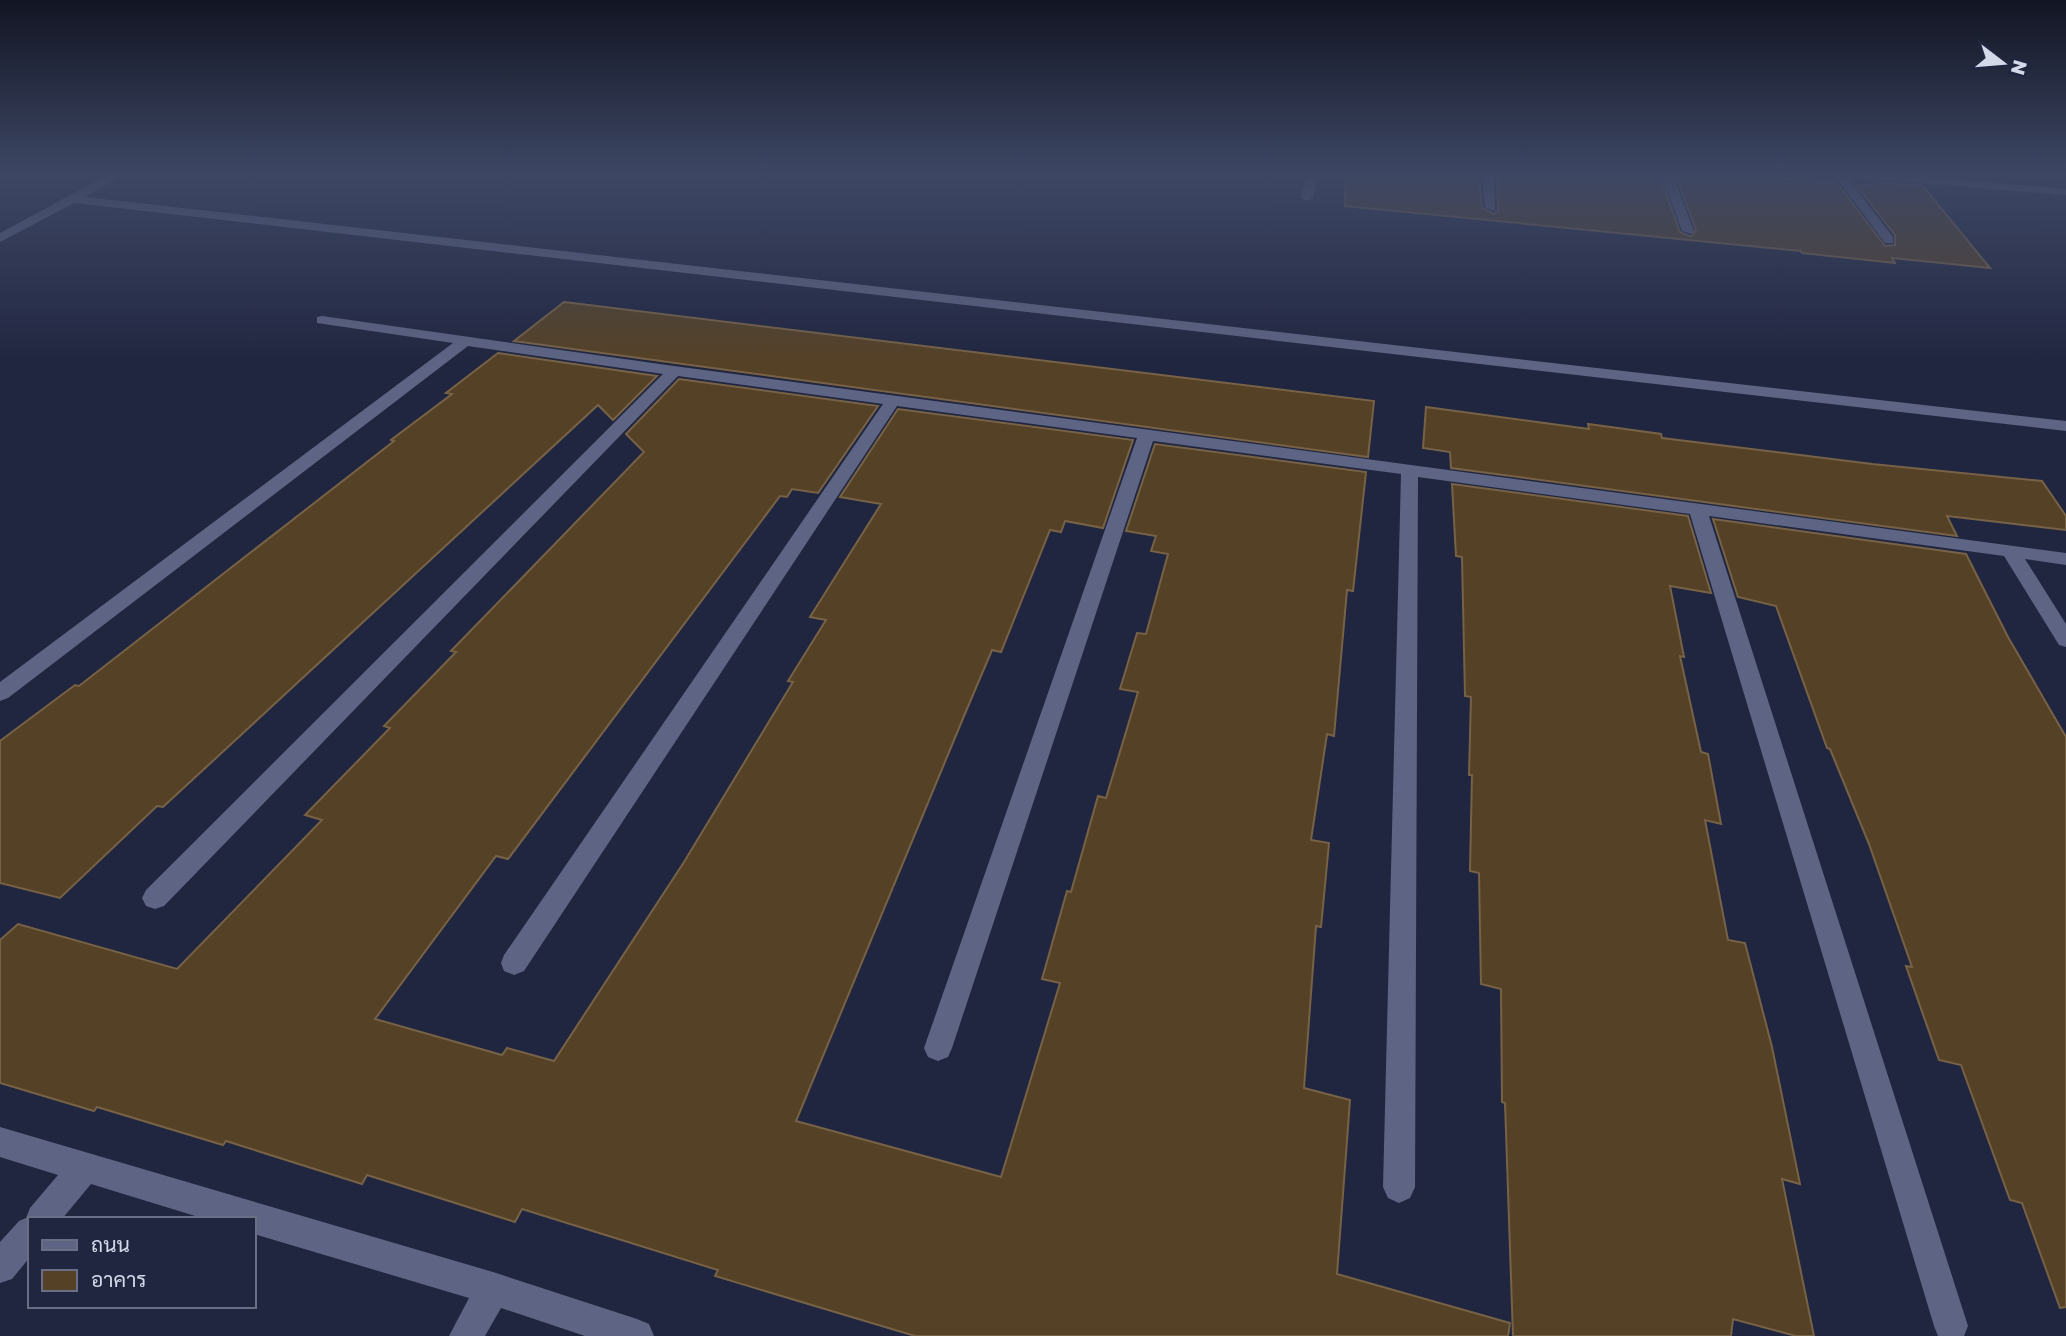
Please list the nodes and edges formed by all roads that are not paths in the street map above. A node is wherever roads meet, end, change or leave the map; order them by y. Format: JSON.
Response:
{"nodes":[{"id":1,"x":418,"y":238,"type":"edge"},
{"id":2,"x":322,"y":320,"type":"dead end"},
{"id":3,"x":466,"y":341,"type":"junction"},
{"id":4,"x":674,"y":371,"type":"junction"},
{"id":5,"x":893,"y":400,"type":"junction"},
{"id":6,"x":2066,"y":426,"type":"edge"},
{"id":7,"x":1147,"y":433,"type":"junction"},
{"id":8,"x":1410,"y":470,"type":"junction"},
{"id":9,"x":1698,"y":509,"type":"junction"},
{"id":10,"x":2011,"y":552,"type":"junction"},
{"id":11,"x":2066,"y":559,"type":"edge"},
{"id":12,"x":2066,"y":640,"type":"edge"},
{"id":13,"x":0,"y":693,"type":"edge"},
{"id":14,"x":155,"y":898,"type":"dead end"},
{"id":15,"x":514,"y":963,"type":"dead end"},
{"id":16,"x":938,"y":1048,"type":"dead end"},
{"id":17,"x":0,"y":1142,"type":"edge"},
{"id":18,"x":86,"y":1166,"type":"junction"},
{"id":19,"x":1399,"y":1187,"type":"dead end"},
{"id":20,"x":43,"y":1217,"type":"edge"},
{"id":21,"x":255,"y":1217,"type":"edge"},
{"id":22,"x":256,"y":1217,"type":"edge"},
{"id":23,"x":28,"y":1234,"type":"edge"},
{"id":24,"x":0,"y":1267,"type":"edge"},
{"id":25,"x":493,"y":1289,"type":"junction"},
{"id":26,"x":1951,"y":1326,"type":"dead end"},
{"id":27,"x":466,"y":1336,"type":"edge"},
{"id":28,"x":637,"y":1336,"type":"edge"}],
"edges":[{"from":1,"to":6,"type":"street"},
{"from":2,"to":3,"type":"street"},
{"from":3,"to":4,"type":"street"},
{"from":3,"to":13,"type":"street"},
{"from":4,"to":5,"type":"street"},
{"from":4,"to":14,"type":"street"},
{"from":5,"to":7,"type":"street"},
{"from":5,"to":15,"type":"street"},
{"from":7,"to":8,"type":"street"},
{"from":7,"to":16,"type":"street"},
{"from":8,"to":9,"type":"street"},
{"from":8,"to":19,"type":"street"},
{"from":9,"to":10,"type":"street"},
{"from":9,"to":26,"type":"street"},
{"from":10,"to":11,"type":"street"},
{"from":10,"to":12,"type":"street"},
{"from":17,"to":18,"type":"street"},
{"from":18,"to":20,"type":"street"},
{"from":18,"to":21,"type":"street"},
{"from":22,"to":25,"type":"street"},
{"from":23,"to":24,"type":"street"},
{"from":25,"to":27,"type":"street"},
{"from":25,"to":28,"type":"street"}]}
